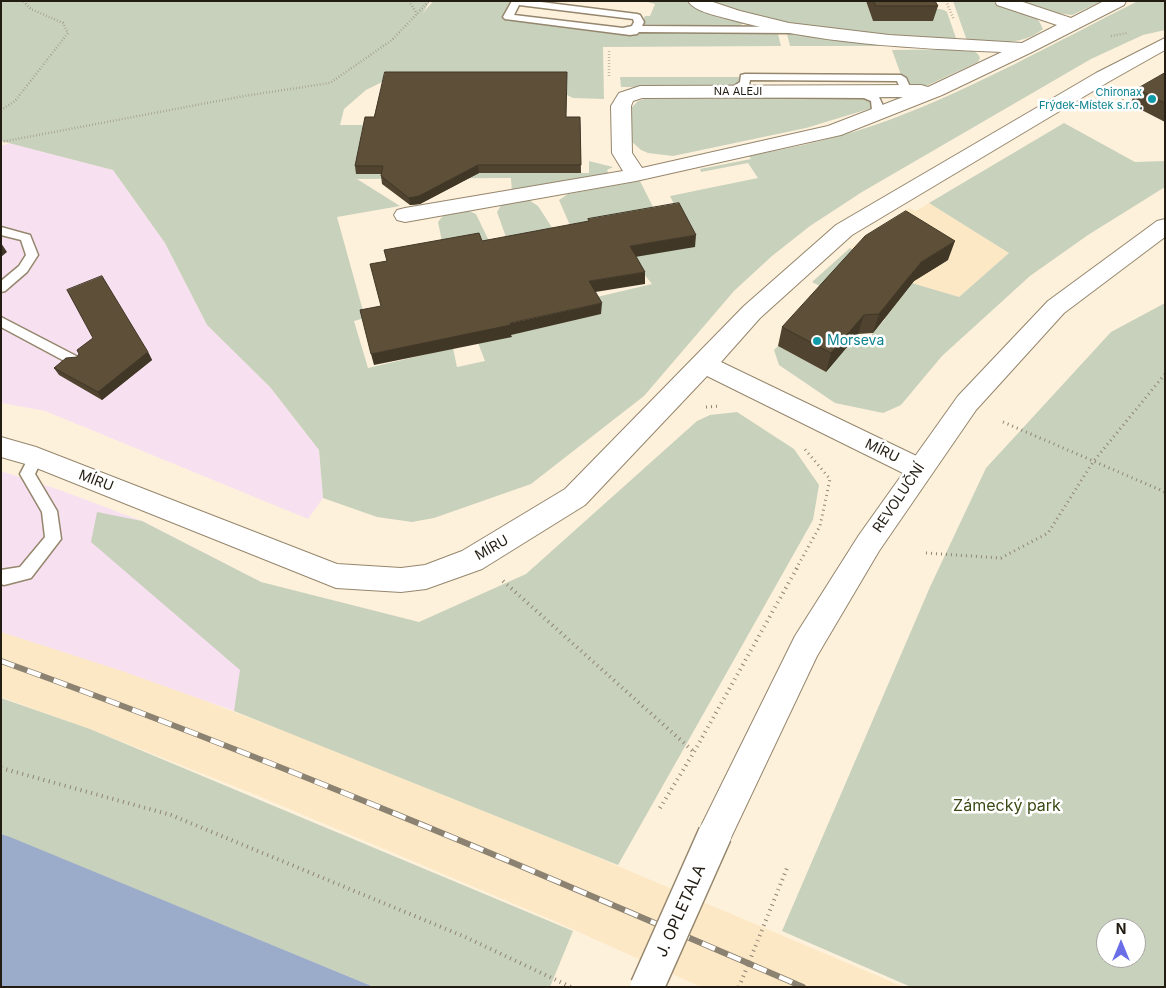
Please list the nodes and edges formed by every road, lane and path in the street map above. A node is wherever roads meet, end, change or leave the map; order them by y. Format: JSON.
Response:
{"nodes":[{"id":1,"x":23,"y":1,"type":"edge"},
{"id":2,"x":409,"y":1,"type":"edge"},
{"id":3,"x":429,"y":1,"type":"edge"},
{"id":4,"x":696,"y":1,"type":"edge"},
{"id":5,"x":1003,"y":1,"type":"edge"},
{"id":6,"x":1118,"y":1,"type":"edge"},
{"id":7,"x":418,"y":14,"type":"junction"},
{"id":8,"x":514,"y":14,"type":"dead end"},
{"id":9,"x":1070,"y":24,"type":"junction"},
{"id":10,"x":636,"y":29,"type":"junction"},
{"id":11,"x":793,"y":30,"type":"junction"},
{"id":12,"x":1165,"y":43,"type":"edge"},
{"id":13,"x":1026,"y":48,"type":"junction"},
{"id":14,"x":737,"y":92,"type":"junction"},
{"id":15,"x":909,"y":96,"type":"junction"},
{"id":16,"x":1,"y":110,"type":"edge"},
{"id":17,"x":883,"y":112,"type":"junction"},
{"id":18,"x":1,"y":142,"type":"edge"},
{"id":19,"x":636,"y":175,"type":"junction"},
{"id":20,"x":405,"y":215,"type":"dead end"},
{"id":21,"x":1165,"y":226,"type":"edge"},
{"id":22,"x":1,"y":231,"type":"edge"},
{"id":23,"x":1,"y":288,"type":"edge"},
{"id":24,"x":1,"y":320,"type":"edge"},
{"id":25,"x":74,"y":361,"type":"edge"},
{"id":26,"x":704,"y":364,"type":"junction"},
{"id":27,"x":1165,"y":374,"type":"edge"},
{"id":28,"x":676,"y":393,"type":"junction"},
{"id":29,"x":724,"y":405,"type":"dead end"},
{"id":30,"x":1003,"y":422,"type":"dead end"},
{"id":31,"x":802,"y":446,"type":"dead end"},
{"id":32,"x":1,"y":447,"type":"edge"},
{"id":33,"x":36,"y":457,"type":"junction"},
{"id":34,"x":1093,"y":462,"type":"junction"},
{"id":35,"x":919,"y":469,"type":"junction"},
{"id":36,"x":1165,"y":492,"type":"edge"},
{"id":37,"x":926,"y":553,"type":"dead end"},
{"id":38,"x":1,"y":577,"type":"edge"},
{"id":39,"x":510,"y":586,"type":"dead end"},
{"id":40,"x":694,"y":752,"type":"junction"},
{"id":41,"x":1,"y":768,"type":"edge"},
{"id":42,"x":660,"y":808,"type":"dead end"},
{"id":43,"x":715,"y":834,"type":"joint"},
{"id":44,"x":787,"y":868,"type":"dead end"},
{"id":45,"x":571,"y":987,"type":"edge"},
{"id":46,"x":647,"y":987,"type":"edge"},
{"id":47,"x":739,"y":987,"type":"edge"}],
"edges":[{"from":1,"to":16,"type":"path"},
{"from":2,"to":7,"type":"path"},
{"from":3,"to":7,"type":"path"},
{"from":4,"to":11,"type":"street"},
{"from":5,"to":9,"type":"street"},
{"from":6,"to":9,"type":"street","name":"NA ALEJI"},
{"from":7,"to":18,"type":"path"},
{"from":8,"to":10,"type":"lane"},
{"from":9,"to":13,"type":"street","name":"NA ALEJI"},
{"from":10,"to":10,"type":"lane"},
{"from":10,"to":11,"type":"lane"},
{"from":11,"to":13,"type":"street"},
{"from":12,"to":26,"type":"street"},
{"from":13,"to":15,"type":"street","name":"NA ALEJI"},
{"from":14,"to":15,"type":"street","name":"NA ALEJI"},
{"from":14,"to":17,"type":"lane"},
{"from":14,"to":19,"type":"street","name":"NA ALEJI"},
{"from":15,"to":17,"type":"lane"},
{"from":17,"to":19,"type":"street"},
{"from":19,"to":20,"type":"street"},
{"from":21,"to":35,"type":"street","name":"REVOLUČNÍ"},
{"from":22,"to":23,"type":"lane"},
{"from":24,"to":25,"type":"lane"},
{"from":26,"to":28,"type":"street","name":"MÍRU"},
{"from":26,"to":35,"type":"street","name":"MÍRU"},
{"from":27,"to":34,"type":"path"},
{"from":28,"to":29,"type":"path"},
{"from":28,"to":33,"type":"street","name":"MÍRU"},
{"from":30,"to":34,"type":"path"},
{"from":31,"to":40,"type":"path"},
{"from":32,"to":33,"type":"street","name":"MÍRU"},
{"from":33,"to":38,"type":"lane"},
{"from":34,"to":36,"type":"path"},
{"from":34,"to":37,"type":"path"},
{"from":35,"to":43,"type":"street","name":"REVOLUČNÍ"},
{"from":39,"to":40,"type":"path"},
{"from":40,"to":42,"type":"path"},
{"from":41,"to":45,"type":"path"},
{"from":43,"to":46,"type":"street","name":"J. OPLETALA","bridge":true},
{"from":44,"to":47,"type":"path","bridge":true}]}
